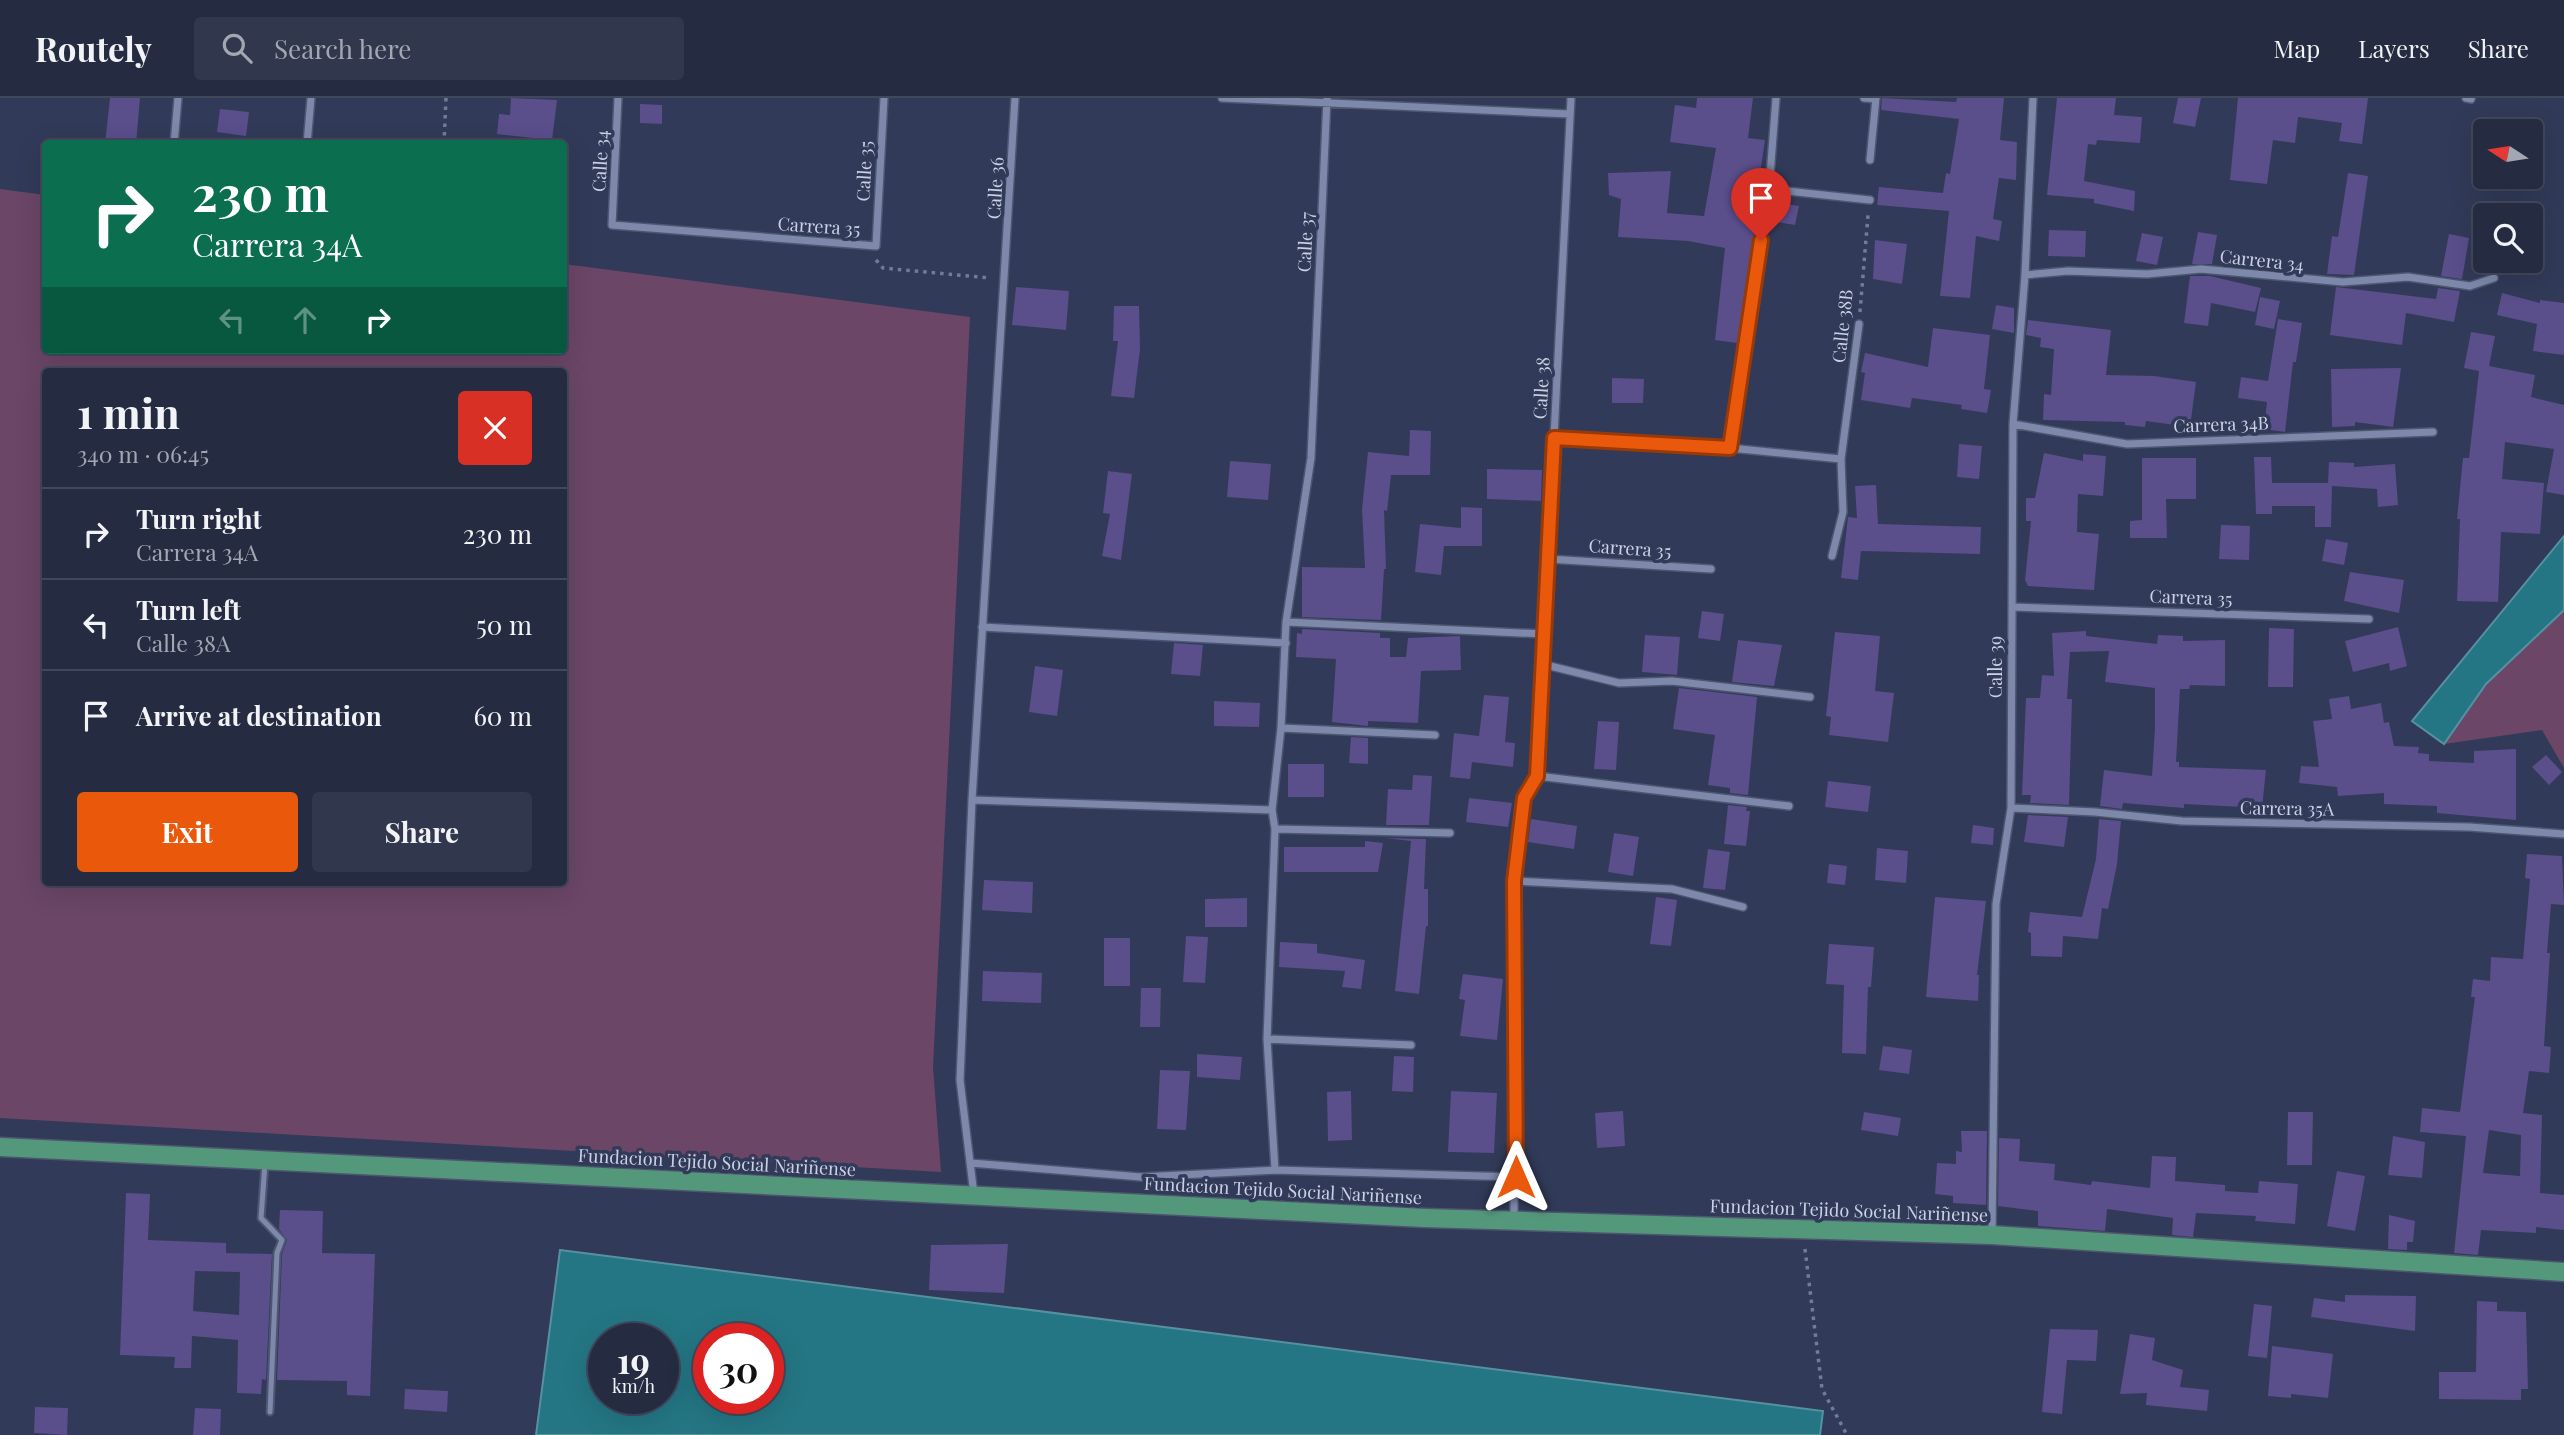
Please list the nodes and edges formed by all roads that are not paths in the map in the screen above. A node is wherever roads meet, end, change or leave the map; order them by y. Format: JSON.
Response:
{"nodes":[{"id":1,"x":178,"y":98,"type":"edge"},
{"id":2,"x":311,"y":98,"type":"edge"},
{"id":3,"x":618,"y":98,"type":"edge"},
{"id":4,"x":884,"y":98,"type":"edge"},
{"id":5,"x":1015,"y":98,"type":"edge"},
{"id":6,"x":1222,"y":98,"type":"edge"},
{"id":7,"x":1571,"y":98,"type":"edge"},
{"id":8,"x":1776,"y":98,"type":"edge"},
{"id":9,"x":1864,"y":98,"type":"edge"},
{"id":10,"x":1876,"y":98,"type":"edge"},
{"id":11,"x":2033,"y":98,"type":"edge"},
{"id":12,"x":2466,"y":98,"type":"edge"},
{"id":13,"x":2471,"y":99,"type":"edge"},
{"id":14,"x":1327,"y":100,"type":"edge"},
{"id":15,"x":1570,"y":114,"type":"junction"},
{"id":16,"x":174,"y":140,"type":"edge"},
{"id":17,"x":307,"y":140,"type":"edge"},
{"id":18,"x":1870,"y":159,"type":"dead end"},
{"id":19,"x":1769,"y":189,"type":"junction"},
{"id":20,"x":1870,"y":200,"type":"road end"},
{"id":21,"x":612,"y":225,"type":"joint"},
{"id":22,"x":876,"y":246,"type":"joint"},
{"id":23,"x":2025,"y":275,"type":"junction"},
{"id":24,"x":2494,"y":278,"type":"dead end"},
{"id":25,"x":1860,"y":324,"type":"road end"},
{"id":26,"x":2013,"y":424,"type":"junction"},
{"id":27,"x":2432,"y":432,"type":"dead end"},
{"id":28,"x":1554,"y":438,"type":"junction"},
{"id":29,"x":1730,"y":448,"type":"junction"},
{"id":30,"x":1841,"y":459,"type":"junction"},
{"id":31,"x":1832,"y":556,"type":"dead end"},
{"id":32,"x":1548,"y":559,"type":"junction"},
{"id":33,"x":1711,"y":569,"type":"dead end"},
{"id":34,"x":2011,"y":607,"type":"junction"},
{"id":35,"x":2369,"y":619,"type":"dead end"},
{"id":36,"x":1286,"y":622,"type":"junction"},
{"id":37,"x":982,"y":627,"type":"junction"},
{"id":38,"x":1544,"y":634,"type":"junction"},
{"id":39,"x":1286,"y":643,"type":"junction"},
{"id":40,"x":1542,"y":664,"type":"junction"},
{"id":41,"x":1810,"y":697,"type":"dead end"},
{"id":42,"x":1281,"y":728,"type":"junction"},
{"id":43,"x":1435,"y":735,"type":"dead end"},
{"id":44,"x":1537,"y":776,"type":"junction"},
{"id":45,"x":972,"y":800,"type":"junction"},
{"id":46,"x":1789,"y":806,"type":"dead end"},
{"id":47,"x":2011,"y":808,"type":"junction"},
{"id":48,"x":1272,"y":810,"type":"junction"},
{"id":49,"x":1275,"y":829,"type":"junction"},
{"id":50,"x":1450,"y":833,"type":"dead end"},
{"id":51,"x":2564,"y":834,"type":"edge"},
{"id":52,"x":1514,"y":881,"type":"junction"},
{"id":53,"x":1743,"y":907,"type":"dead end"},
{"id":54,"x":1267,"y":1040,"type":"junction"},
{"id":55,"x":1411,"y":1045,"type":"dead end"},
{"id":56,"x":0,"y":1147,"type":"edge"},
{"id":57,"x":265,"y":1160,"type":"junction"},
{"id":58,"x":971,"y":1163,"type":"junction"},
{"id":59,"x":1275,"y":1170,"type":"junction"},
{"id":60,"x":1516,"y":1177,"type":"junction"},
{"id":61,"x":974,"y":1196,"type":"junction"},
{"id":62,"x":1514,"y":1221,"type":"junction"},
{"id":63,"x":1992,"y":1235,"type":"junction"},
{"id":64,"x":2564,"y":1272,"type":"edge"},
{"id":65,"x":270,"y":1412,"type":"dead end"}],
"edges":[{"from":1,"to":16,"type":"street"},
{"from":2,"to":17,"type":"street"},
{"from":3,"to":21,"type":"street","name":"Calle 34"},
{"from":4,"to":22,"type":"street","name":"Calle 35"},
{"from":5,"to":37,"type":"street","name":"Calle 36"},
{"from":6,"to":14,"type":"street"},
{"from":7,"to":15,"type":"street","name":"Calle 38"},
{"from":8,"to":19,"type":"street"},
{"from":9,"to":10,"type":"street"},
{"from":10,"to":18,"type":"street"},
{"from":11,"to":23,"type":"street","name":"Calle 39"},
{"from":12,"to":13,"type":"street"},
{"from":14,"to":15,"type":"street"},
{"from":14,"to":36,"type":"street","name":"Calle 37"},
{"from":15,"to":28,"type":"street","name":"Calle 38"},
{"from":19,"to":20,"type":"street"},
{"from":19,"to":29,"type":"street"},
{"from":21,"to":22,"type":"street","name":"Carrera 35"},
{"from":23,"to":24,"type":"street","name":"Carrera 34"},
{"from":23,"to":26,"type":"street","name":"Calle 39"},
{"from":25,"to":30,"type":"street","name":"Calle 38B"},
{"from":26,"to":27,"type":"street","name":"Carrera 34B"},
{"from":26,"to":34,"type":"street","name":"Calle 39"},
{"from":28,"to":29,"type":"street"},
{"from":28,"to":32,"type":"street","name":"Calle 38"},
{"from":29,"to":30,"type":"street"},
{"from":30,"to":31,"type":"street","name":"Calle 38B"},
{"from":32,"to":33,"type":"street","name":"Carrera 35"},
{"from":32,"to":38,"type":"street","name":"Calle 38"},
{"from":34,"to":35,"type":"street","name":"Carrera 35"},
{"from":34,"to":47,"type":"street","name":"Calle 39"},
{"from":36,"to":38,"type":"street"},
{"from":36,"to":39,"type":"street","name":"Calle 37"},
{"from":37,"to":39,"type":"street"},
{"from":37,"to":45,"type":"street","name":"Calle 36"},
{"from":38,"to":40,"type":"street","name":"Calle 38"},
{"from":39,"to":42,"type":"street","name":"Calle 37"},
{"from":40,"to":41,"type":"street"},
{"from":40,"to":44,"type":"street","name":"Calle 38"},
{"from":42,"to":43,"type":"street"},
{"from":42,"to":48,"type":"street","name":"Calle 37"},
{"from":44,"to":46,"type":"street"},
{"from":44,"to":52,"type":"street","name":"Calle 38"},
{"from":45,"to":48,"type":"street"},
{"from":45,"to":58,"type":"street","name":"Calle 36"},
{"from":47,"to":51,"type":"street","name":"Carrera 35A"},
{"from":47,"to":63,"type":"street","name":"Calle 39"},
{"from":48,"to":49,"type":"street","name":"Calle 37"},
{"from":49,"to":50,"type":"street"},
{"from":49,"to":54,"type":"street","name":"Calle 37"},
{"from":52,"to":53,"type":"street"},
{"from":52,"to":60,"type":"street","name":"Calle 38"},
{"from":54,"to":55,"type":"street"},
{"from":54,"to":59,"type":"street","name":"Calle 37"},
{"from":56,"to":57,"type":"main road","name":"Fundacion Tejido Social Nariñense"},
{"from":57,"to":61,"type":"main road","name":"Fundacion Tejido Social Nariñense"},
{"from":57,"to":65,"type":"lane"},
{"from":58,"to":59,"type":"street"},
{"from":58,"to":61,"type":"street","name":"Calle 36"},
{"from":59,"to":60,"type":"street"},
{"from":60,"to":62,"type":"street","name":"Calle 38"},
{"from":61,"to":62,"type":"main road","name":"Fundacion Tejido Social Nariñense"},
{"from":62,"to":63,"type":"main road","name":"Fundacion Tejido Social Nariñense"},
{"from":63,"to":64,"type":"main road","name":"Fundacion Tejido Social Nariñense"}]}
